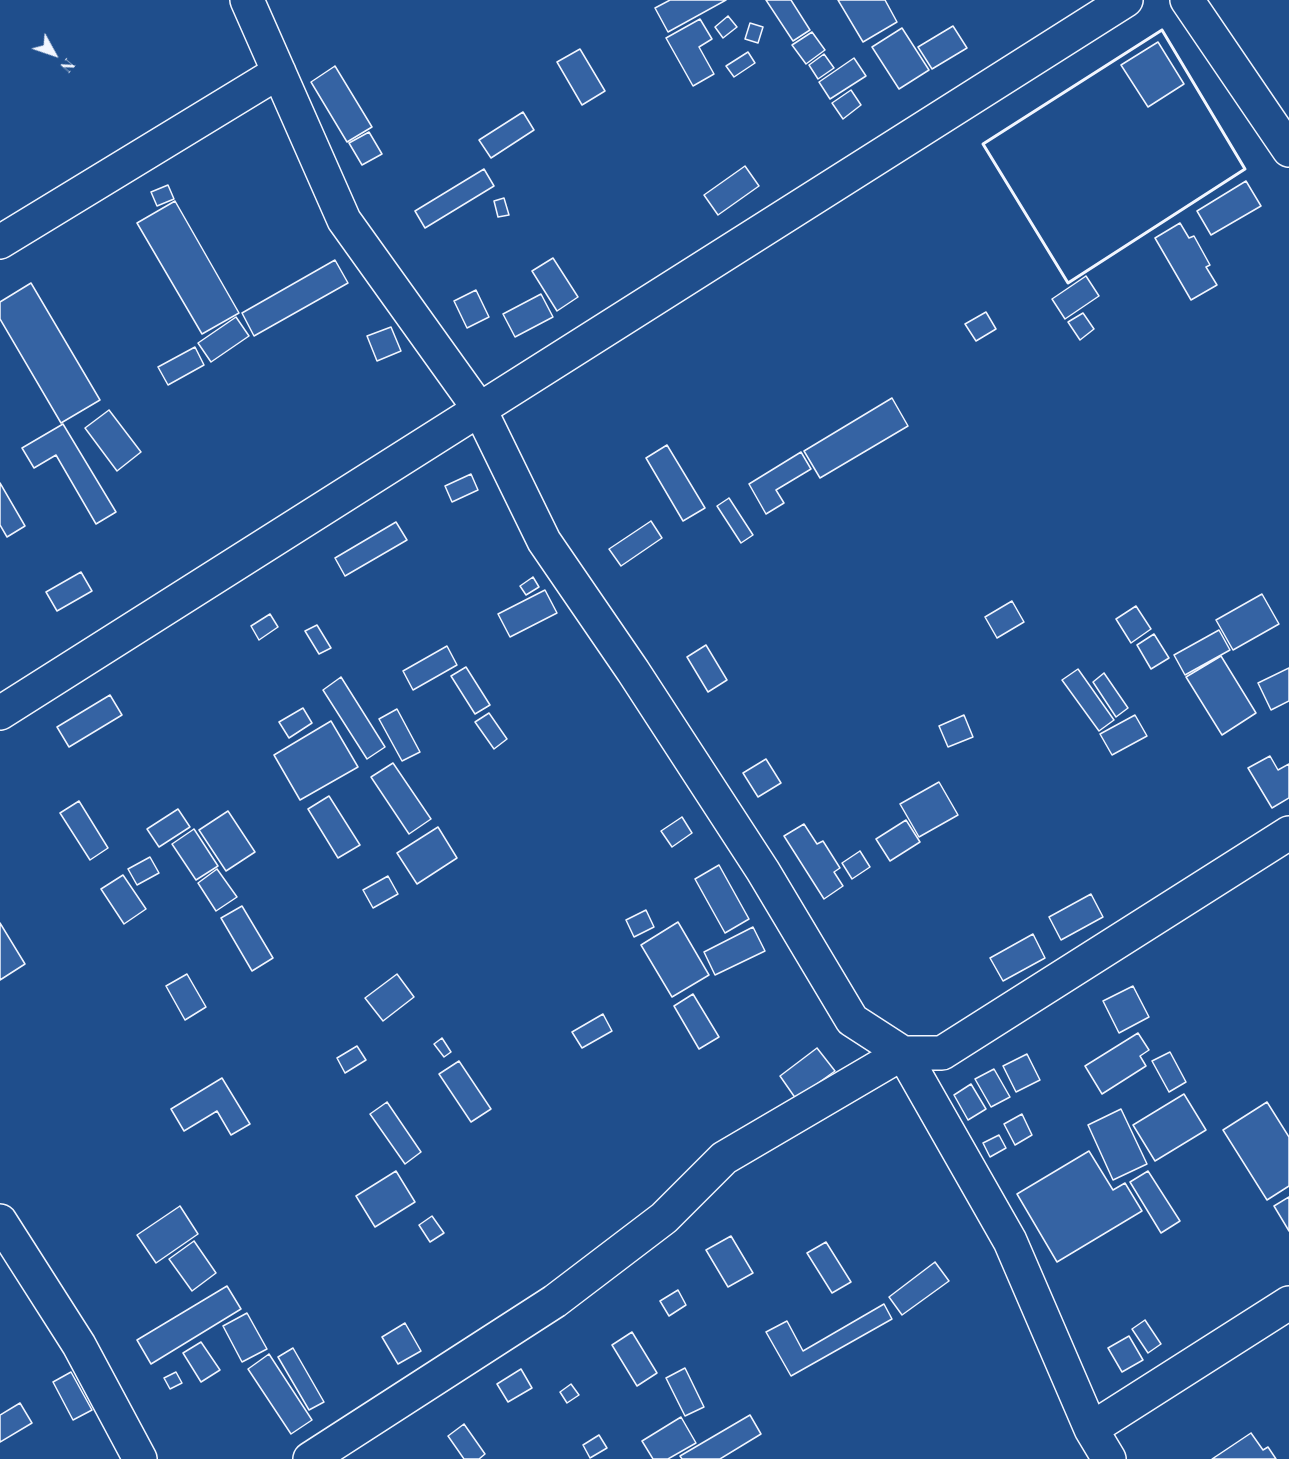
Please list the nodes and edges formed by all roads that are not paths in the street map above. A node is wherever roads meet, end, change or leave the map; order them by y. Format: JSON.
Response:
{"nodes":[{"id":1,"x":247,"y":0,"type":"edge"},
{"id":2,"x":1126,"y":0,"type":"edge"},
{"id":3,"x":1187,"y":0,"type":"edge"},
{"id":4,"x":279,"y":72,"type":"junction"},
{"id":5,"x":1289,"y":150,"type":"edge"},
{"id":6,"x":0,"y":242,"type":"edge"},
{"id":7,"x":480,"y":410,"type":"junction"},
{"id":8,"x":0,"y":713,"type":"edge"},
{"id":9,"x":1289,"y":833,"type":"edge"},
{"id":10,"x":903,"y":1053,"type":"junction"},
{"id":11,"x":0,"y":1221,"type":"edge"},
{"id":12,"x":1289,"y":1303,"type":"edge"},
{"id":13,"x":1091,"y":1429,"type":"junction"},
{"id":14,"x":140,"y":1459,"type":"edge"},
{"id":15,"x":310,"y":1459,"type":"edge"},
{"id":16,"x":1109,"y":1459,"type":"edge"}],
"edges":[{"from":1,"to":4,"type":"street"},
{"from":2,"to":7,"type":"street"},
{"from":3,"to":5,"type":"street"},
{"from":4,"to":6,"type":"street"},
{"from":4,"to":7,"type":"street"},
{"from":7,"to":8,"type":"street"},
{"from":7,"to":10,"type":"street"},
{"from":9,"to":10,"type":"street"},
{"from":10,"to":13,"type":"street"},
{"from":10,"to":15,"type":"street"},
{"from":11,"to":14,"type":"street"},
{"from":12,"to":13,"type":"street"},
{"from":13,"to":16,"type":"street"}]}
